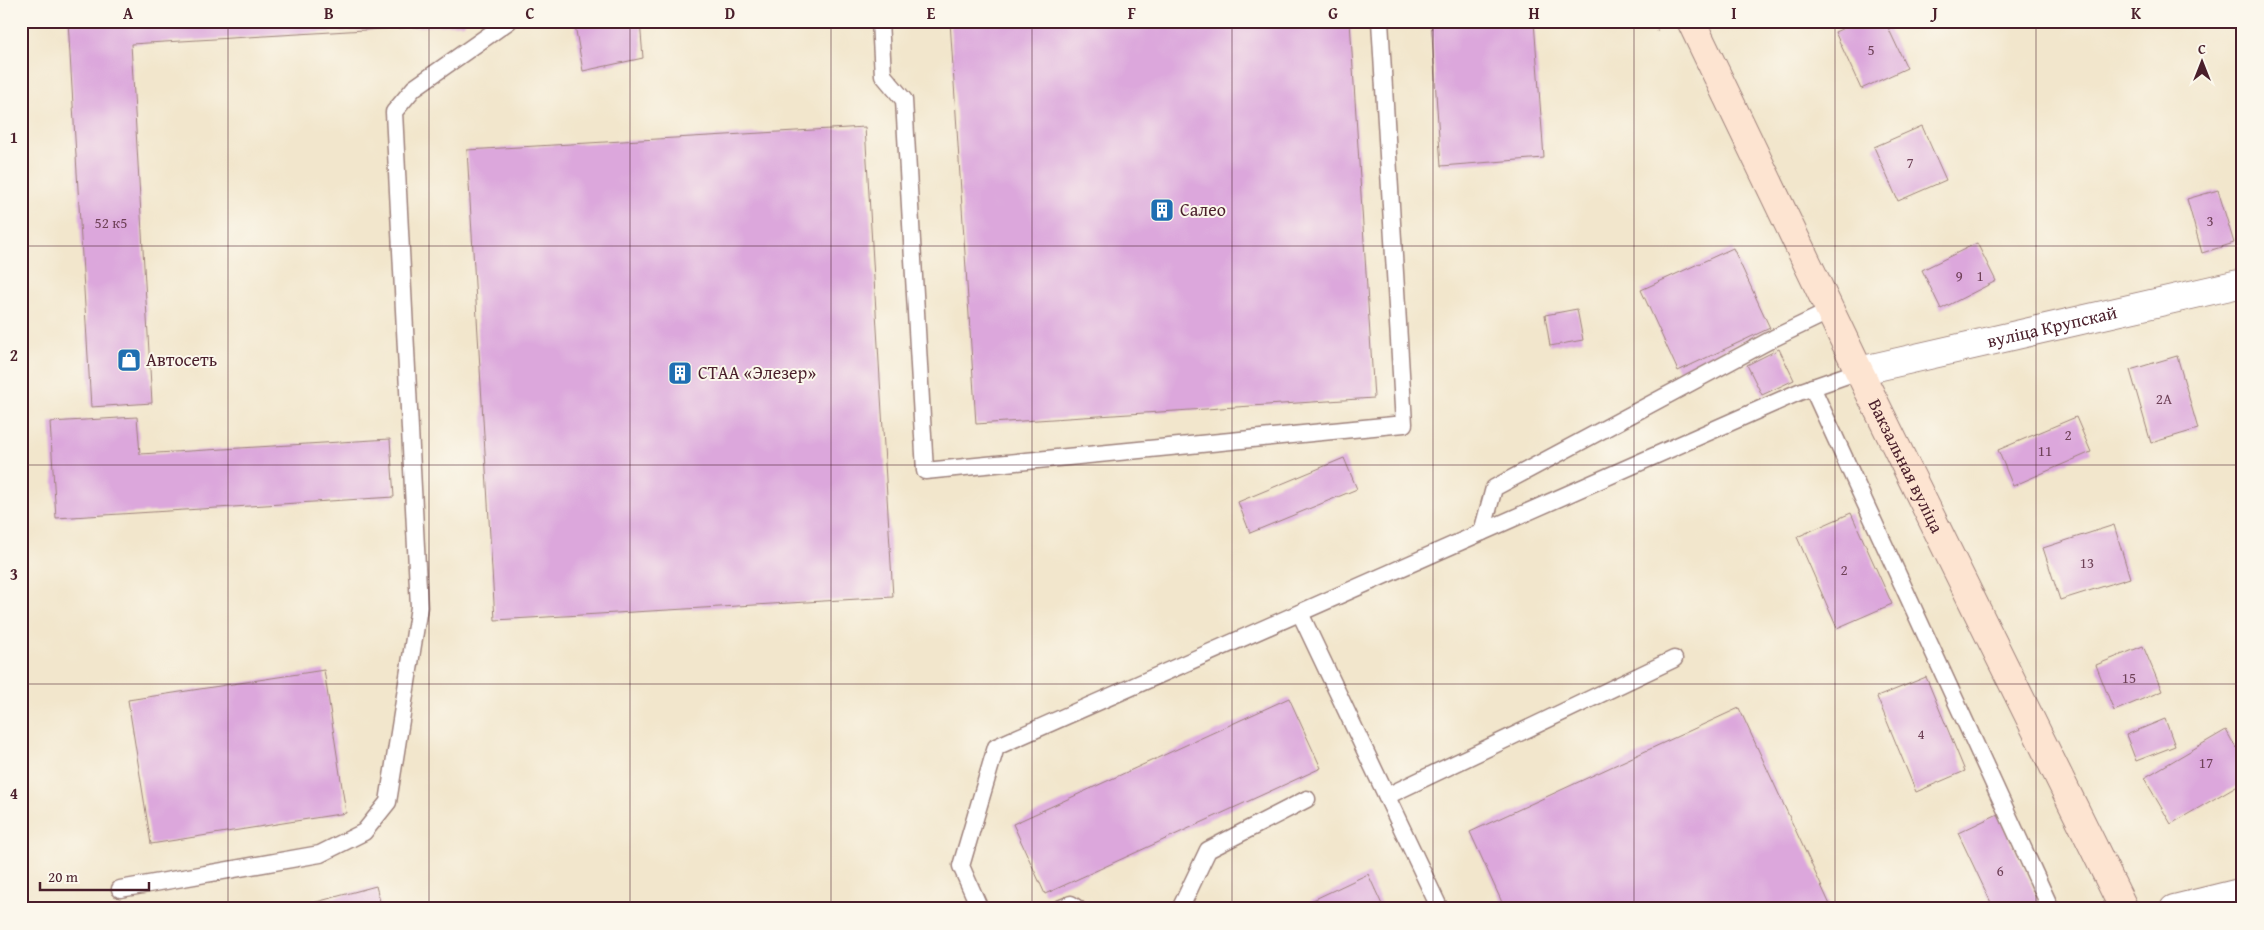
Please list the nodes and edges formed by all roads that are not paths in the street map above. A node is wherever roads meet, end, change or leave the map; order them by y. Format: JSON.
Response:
{"nodes":[{"id":1,"x":509,"y":21,"type":"edge"},
{"id":2,"x":880,"y":21,"type":"edge"},
{"id":3,"x":1380,"y":21,"type":"edge"},
{"id":4,"x":1691,"y":21,"type":"edge"},
{"id":5,"x":2243,"y":283,"type":"edge"},
{"id":6,"x":1830,"y":310,"type":"junction"},
{"id":7,"x":1859,"y":371,"type":"junction"},
{"id":8,"x":1812,"y":387,"type":"junction"},
{"id":9,"x":1482,"y":532,"type":"junction"},
{"id":10,"x":1300,"y":613,"type":"junction"},
{"id":11,"x":1674,"y":659,"type":"dead end"},
{"id":12,"x":1387,"y":796,"type":"junction"},
{"id":13,"x":1307,"y":799,"type":"dead end"},
{"id":14,"x":120,"y":889,"type":"dead end"},
{"id":15,"x":2243,"y":892,"type":"edge"},
{"id":16,"x":980,"y":909,"type":"edge"},
{"id":17,"x":1059,"y":909,"type":"edge"},
{"id":18,"x":1078,"y":909,"type":"edge"},
{"id":19,"x":1180,"y":909,"type":"edge"},
{"id":20,"x":1440,"y":909,"type":"edge"},
{"id":21,"x":2051,"y":909,"type":"edge"},
{"id":22,"x":2124,"y":909,"type":"edge"},
{"id":23,"x":2174,"y":909,"type":"edge"}],
"edges":[{"from":1,"to":14,"type":"lane"},
{"from":2,"to":3,"type":"lane"},
{"from":4,"to":6,"type":"street","name":"Вакзальная вуліца"},
{"from":5,"to":7,"type":"street","name":"вуліца Крупскай"},
{"from":6,"to":7,"type":"street","name":"Вакзальная вуліца"},
{"from":6,"to":9,"type":"lane"},
{"from":7,"to":8,"type":"lane"},
{"from":7,"to":22,"type":"street","name":"Вакзальная вуліца"},
{"from":8,"to":9,"type":"lane"},
{"from":8,"to":21,"type":"lane"},
{"from":9,"to":10,"type":"lane"},
{"from":10,"to":12,"type":"lane"},
{"from":10,"to":16,"type":"lane"},
{"from":11,"to":12,"type":"lane"},
{"from":12,"to":20,"type":"lane"},
{"from":13,"to":19,"type":"lane"},
{"from":15,"to":23,"type":"street"},
{"from":17,"to":18,"type":"lane"}]}
